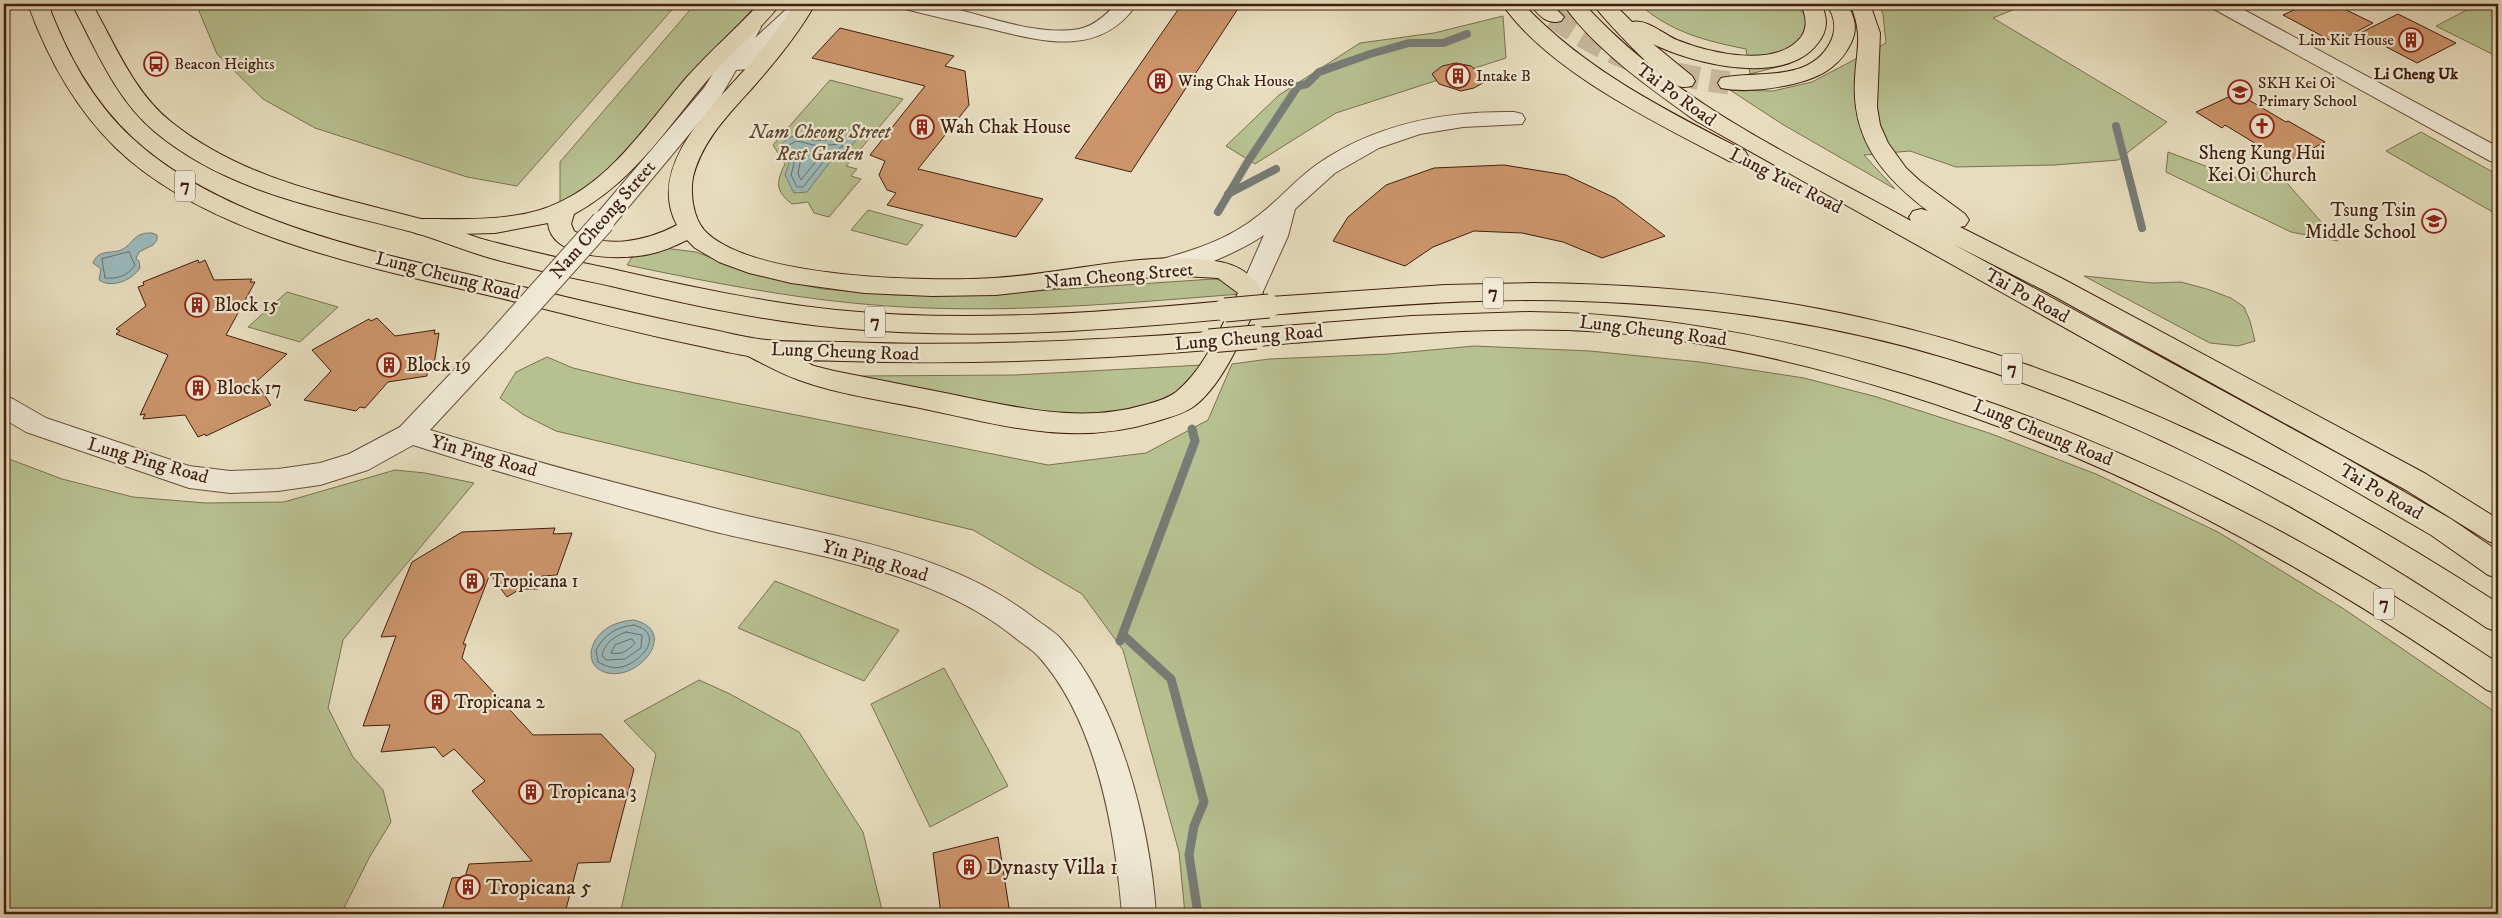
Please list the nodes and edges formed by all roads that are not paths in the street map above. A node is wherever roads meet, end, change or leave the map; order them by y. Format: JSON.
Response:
{"nodes":[{"id":1,"x":38,"y":4,"type":"edge"},
{"id":2,"x":82,"y":4,"type":"edge"},
{"id":3,"x":770,"y":4,"type":"edge"},
{"id":4,"x":805,"y":4,"type":"edge"},
{"id":5,"x":908,"y":4,"type":"edge"},
{"id":6,"x":1127,"y":4,"type":"edge"},
{"id":7,"x":1512,"y":4,"type":"edge"},
{"id":8,"x":1572,"y":4,"type":"edge"},
{"id":9,"x":1811,"y":4,"type":"edge"},
{"id":10,"x":1836,"y":4,"type":"edge"},
{"id":11,"x":1860,"y":4,"type":"edge"},
{"id":12,"x":2218,"y":4,"type":"edge"},
{"id":13,"x":1607,"y":9,"type":"edge"},
{"id":14,"x":751,"y":27,"type":"junction"},
{"id":15,"x":1729,"y":83,"type":"tunnel mouth"},
{"id":16,"x":712,"y":91,"type":"junction"},
{"id":17,"x":1514,"y":119,"type":"dead end"},
{"id":18,"x":2498,"y":156,"type":"edge"},
{"id":19,"x":1284,"y":206,"type":"junction"},
{"id":20,"x":564,"y":210,"type":"junction"},
{"id":21,"x":423,"y":228,"type":"junction"},
{"id":22,"x":691,"y":228,"type":"junction"},
{"id":23,"x":1160,"y":269,"type":"junction"},
{"id":24,"x":2054,"y":285,"type":"junction"},
{"id":25,"x":1260,"y":299,"type":"junction"},
{"id":26,"x":2055,"y":312,"type":"junction"},
{"id":27,"x":758,"y":349,"type":"junction"},
{"id":28,"x":4,"y":406,"type":"edge"},
{"id":29,"x":410,"y":434,"type":"junction"},
{"id":30,"x":2498,"y":533,"type":"edge"},
{"id":31,"x":2498,"y":566,"type":"edge"},
{"id":32,"x":2498,"y":619,"type":"edge"},
{"id":33,"x":2498,"y":680,"type":"edge"},
{"id":34,"x":1139,"y":914,"type":"edge"}],
"edges":[{"from":1,"to":27,"type":"main road","name":"Lung Cheung Road","number":"7"},
{"from":2,"to":21,"type":"main road","name":"Lung Cheung Road","number":"7"},
{"from":3,"to":14,"type":"main road","name":"Nam Cheong Street"},
{"from":4,"to":16,"type":"street","name":"Nam Cheong Street"},
{"from":4,"to":22,"type":"main road","name":"Nam Cheong Street"},
{"from":5,"to":6,"type":"street"},
{"from":7,"to":26,"type":"main road","name":"Lung Yuet Road"},
{"from":8,"to":26,"type":"main road","name":"Tai Po Road"},
{"from":9,"to":13,"type":"main road"},
{"from":10,"to":15,"type":"main road"},
{"from":11,"to":24,"type":"main road"},
{"from":12,"to":18,"type":"street"},
{"from":13,"to":24,"type":"main road","name":"Tai Po Road"},
{"from":14,"to":16,"type":"street","name":"Nam Cheong Street"},
{"from":14,"to":20,"type":"main road","name":"Nam Cheong Street"},
{"from":16,"to":29,"type":"street","name":"Nam Cheong Street","bridge":true},
{"from":17,"to":19,"type":"street"},
{"from":19,"to":23,"type":"street"},
{"from":19,"to":25,"type":"street"},
{"from":20,"to":21,"type":"main road","name":"Nam Cheong Street"},
{"from":20,"to":22,"type":"main road"},
{"from":21,"to":25,"type":"main road","name":"Lung Cheung Road","number":"7","bridge":true},
{"from":22,"to":23,"type":"main road","name":"Nam Cheong Street"},
{"from":23,"to":25,"type":"main road","name":"Nam Cheong Street"},
{"from":24,"to":30,"type":"main road","name":"Tai Po Road"},
{"from":25,"to":27,"type":"main road"},
{"from":25,"to":32,"type":"main road","name":"Lung Cheung Road","number":"7"},
{"from":26,"to":31,"type":"main road","name":"Tai Po Road"},
{"from":27,"to":33,"type":"main road","name":"Lung Cheung Road","number":"7","bridge":true},
{"from":28,"to":29,"type":"street","name":"Lung Ping Road"},
{"from":29,"to":34,"type":"street","name":"Yin Ping Road"}]}
